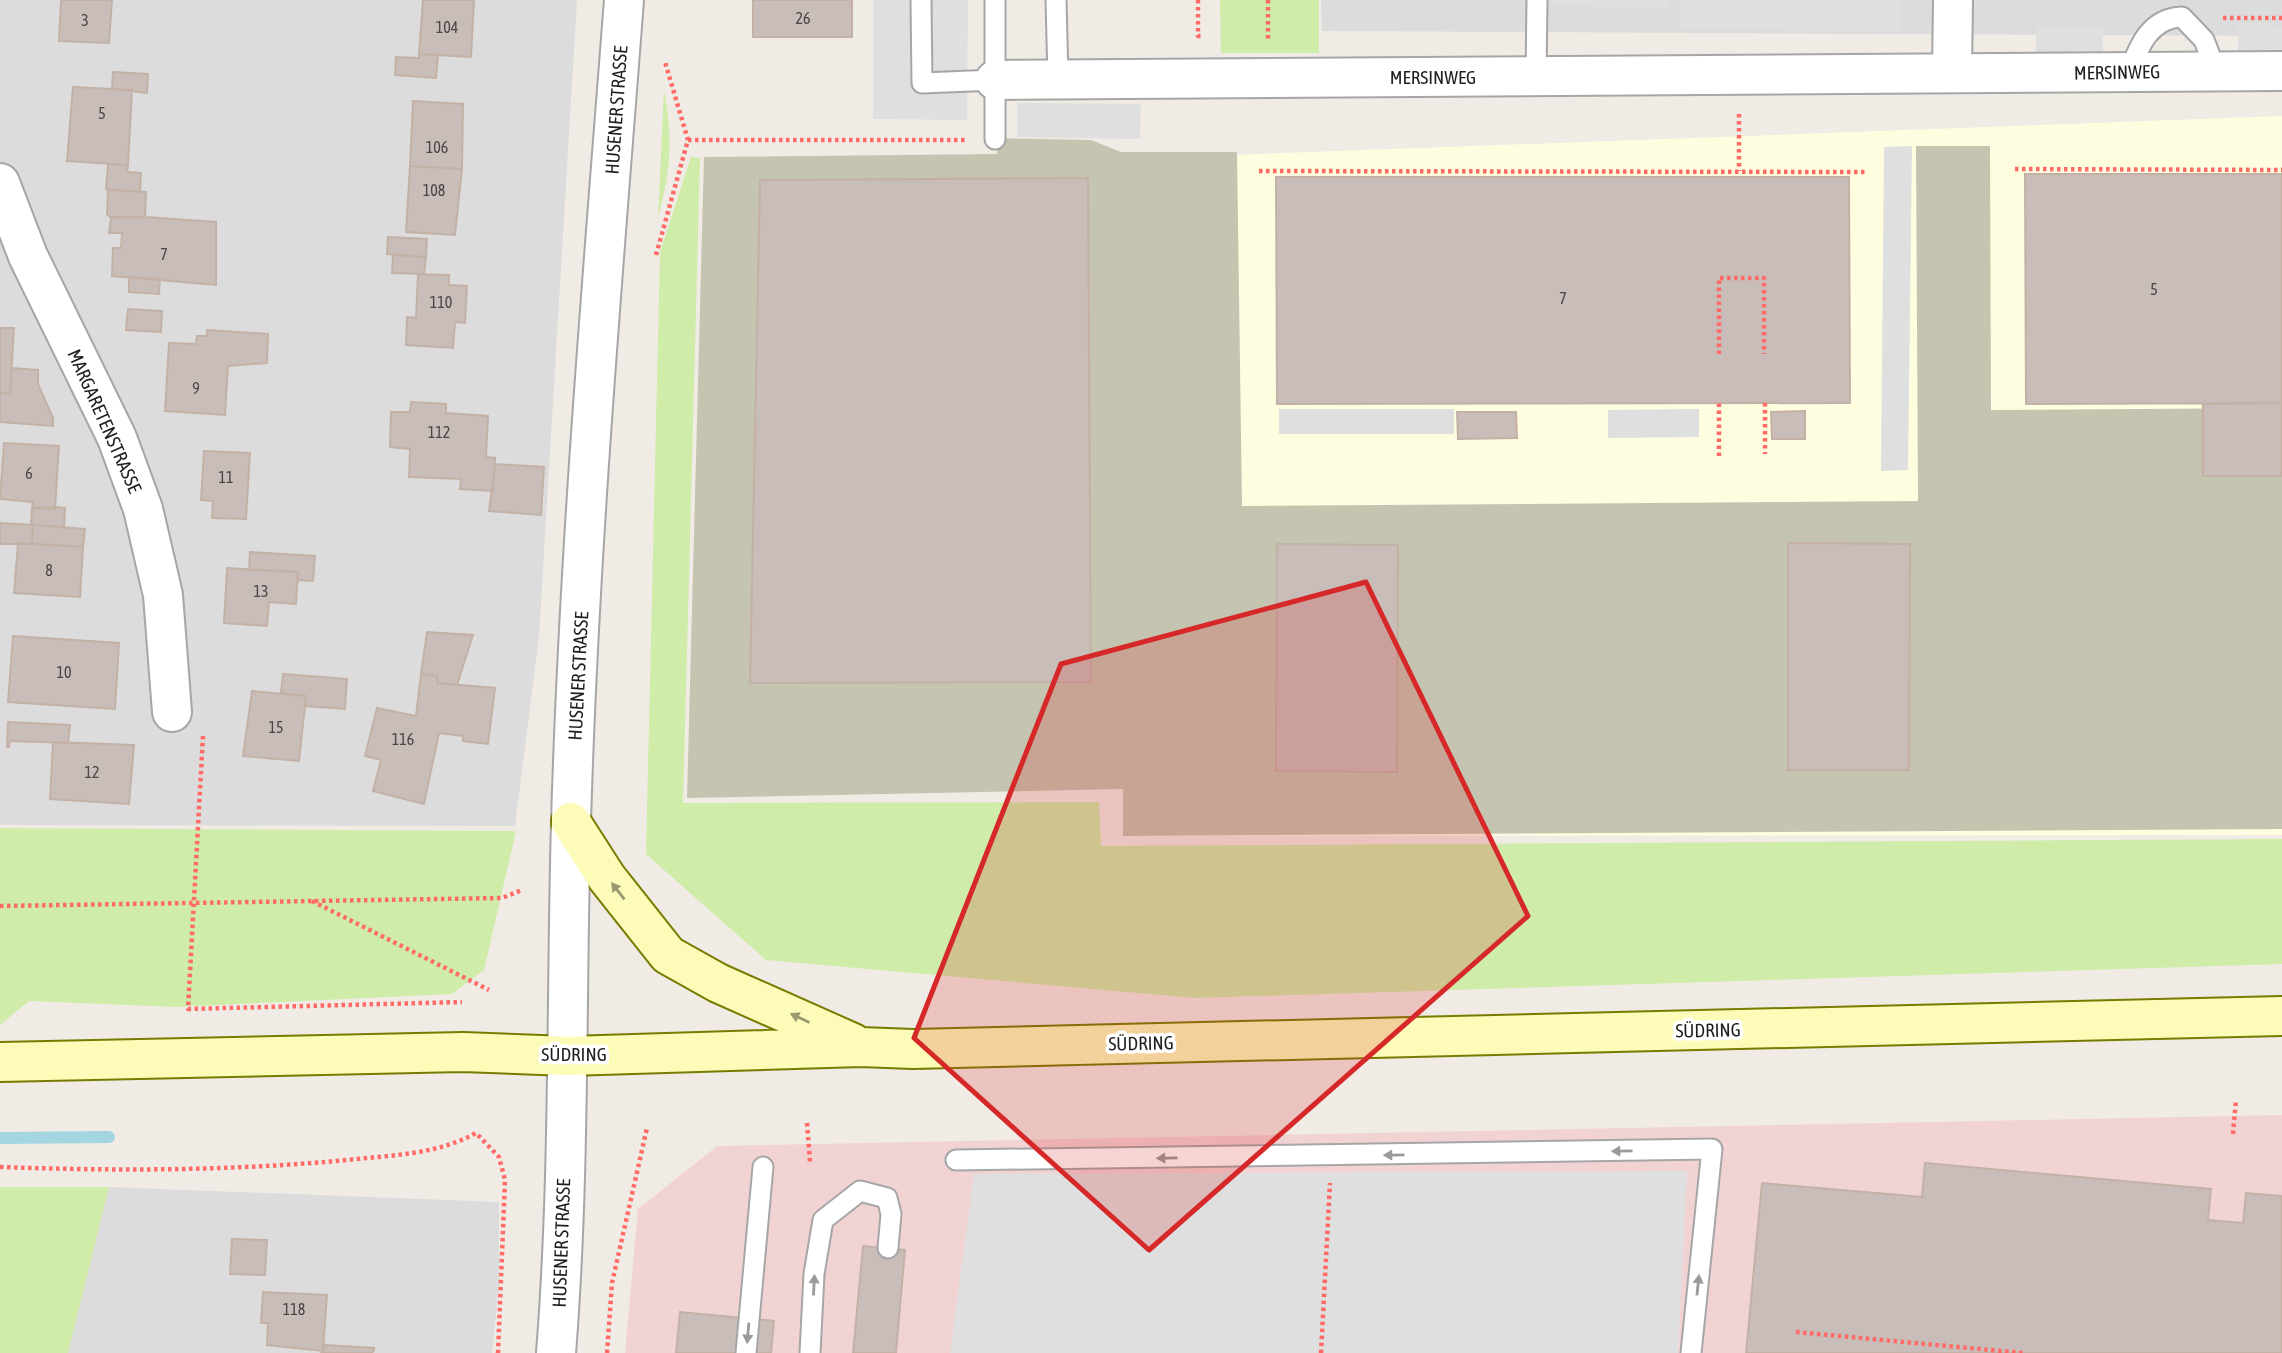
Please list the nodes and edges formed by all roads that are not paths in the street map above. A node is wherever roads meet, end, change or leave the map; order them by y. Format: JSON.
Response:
{"nodes":[{"id":1,"x":624,"y":0,"type":"edge"},
{"id":2,"x":921,"y":0,"type":"edge"},
{"id":3,"x":995,"y":0,"type":"edge"},
{"id":4,"x":1056,"y":0,"type":"edge"},
{"id":5,"x":1537,"y":0,"type":"edge"},
{"id":6,"x":1953,"y":0,"type":"edge"},
{"id":7,"x":2216,"y":71,"type":"junction"},
{"id":8,"x":2282,"y":71,"type":"edge"},
{"id":9,"x":2129,"y":72,"type":"junction"},
{"id":10,"x":1952,"y":73,"type":"junction"},
{"id":11,"x":1536,"y":76,"type":"junction"},
{"id":12,"x":1058,"y":79,"type":"junction"},
{"id":13,"x":995,"y":80,"type":"junction"},
{"id":14,"x":995,"y":139,"type":"road end"},
{"id":15,"x":0,"y":183,"type":"edge"},
{"id":16,"x":172,"y":712,"type":"road end"},
{"id":17,"x":571,"y":822,"type":"junction"},
{"id":18,"x":2282,"y":1016,"type":"edge"},
{"id":19,"x":861,"y":1047,"type":"junction"},
{"id":20,"x":568,"y":1056,"type":"junction"},
{"id":21,"x":0,"y":1062,"type":"edge"},
{"id":22,"x":956,"y":1160,"type":"dead end"},
{"id":23,"x":763,"y":1167,"type":"dead end"},
{"id":24,"x":888,"y":1248,"type":"dead end"},
{"id":25,"x":556,"y":1353,"type":"edge"},
{"id":26,"x":746,"y":1353,"type":"edge"},
{"id":27,"x":810,"y":1353,"type":"edge"},
{"id":28,"x":1691,"y":1353,"type":"edge"}],
"edges":[{"from":1,"to":17,"type":"street","name":"HUSENER STRASSE"},
{"from":2,"to":13,"type":"lane"},
{"from":3,"to":13,"type":"lane"},
{"from":4,"to":12,"type":"lane"},
{"from":5,"to":11,"type":"lane"},
{"from":6,"to":10,"type":"street"},
{"from":7,"to":8,"type":"street","name":"MERSINWEG"},
{"from":7,"to":9,"type":"street","name":"MERSINWEG"},
{"from":7,"to":9,"type":"lane"},
{"from":9,"to":10,"type":"street","name":"MERSINWEG"},
{"from":10,"to":11,"type":"street","name":"MERSINWEG"},
{"from":11,"to":12,"type":"street","name":"MERSINWEG"},
{"from":12,"to":13,"type":"street","name":"MERSINWEG"},
{"from":13,"to":14,"type":"lane"},
{"from":15,"to":16,"type":"street","name":"MARGARETENSTRASSE"},
{"from":19,"to":17,"type":"main road","one_way":true},
{"from":17,"to":20,"type":"street","name":"HUSENER STRASSE"},
{"from":18,"to":19,"type":"main road","name":"SÜDRING"},
{"from":19,"to":20,"type":"main road","name":"SÜDRING"},
{"from":20,"to":21,"type":"main road","name":"SÜDRING"},
{"from":20,"to":25,"type":"street","name":"HUSENER STRASSE"},
{"from":28,"to":22,"type":"lane","one_way":true},
{"from":23,"to":26,"type":"lane","one_way":true},
{"from":27,"to":24,"type":"lane","one_way":true}]}
